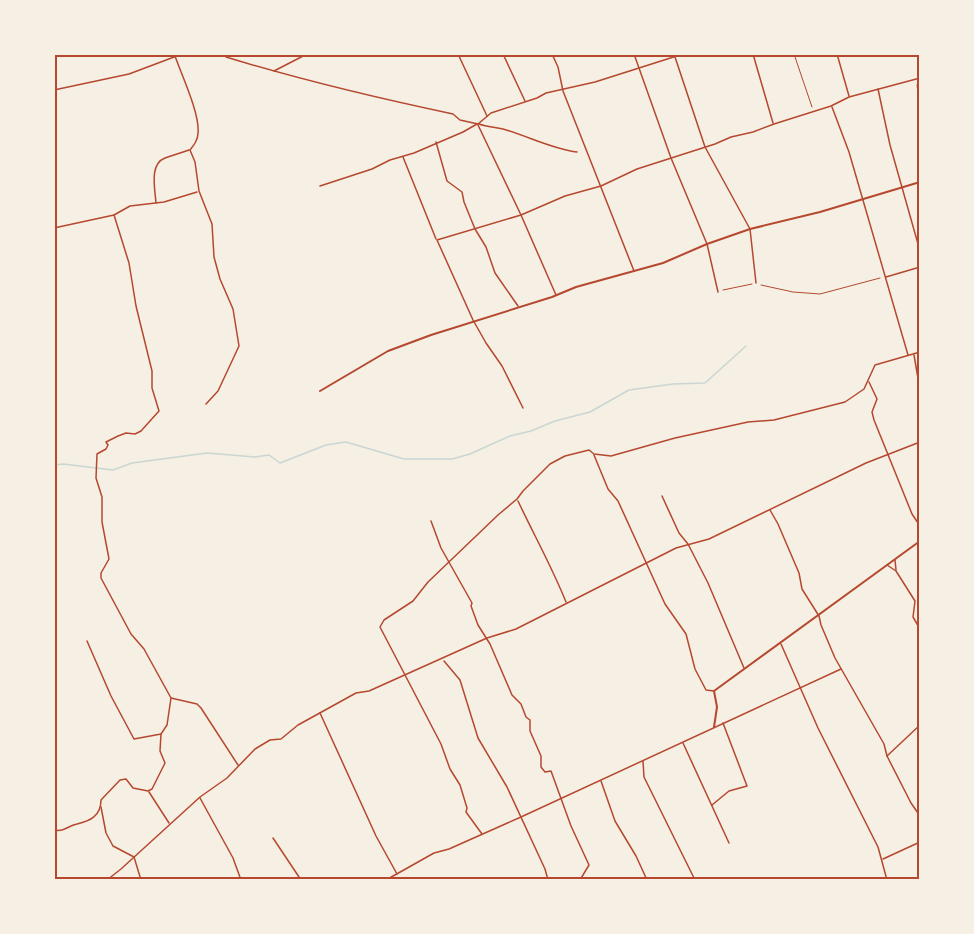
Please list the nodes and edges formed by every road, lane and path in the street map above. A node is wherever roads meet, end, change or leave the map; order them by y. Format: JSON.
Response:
{"nodes":[{"id":1,"x":182,"y":54,"type":"edge"},
{"id":2,"x":225,"y":54,"type":"edge"},
{"id":3,"x":307,"y":54,"type":"edge"},
{"id":4,"x":458,"y":54,"type":"edge"},
{"id":5,"x":503,"y":54,"type":"edge"},
{"id":6,"x":552,"y":54,"type":"edge"},
{"id":7,"x":634,"y":54,"type":"edge"},
{"id":8,"x":683,"y":54,"type":"edge"},
{"id":9,"x":753,"y":54,"type":"edge"},
{"id":10,"x":794,"y":54,"type":"edge"},
{"id":11,"x":837,"y":54,"type":"edge"},
{"id":12,"x":175,"y":56,"type":"junction"},
{"id":13,"x":675,"y":56,"type":"junction"},
{"id":14,"x":639,"y":67,"type":"junction"},
{"id":15,"x":273,"y":71,"type":"junction"},
{"id":16,"x":920,"y":78,"type":"edge"},
{"id":17,"x":911,"y":80,"type":"junction"},
{"id":18,"x":878,"y":89,"type":"junction"},
{"id":19,"x":54,"y":90,"type":"edge"},
{"id":20,"x":563,"y":91,"type":"junction"},
{"id":21,"x":849,"y":97,"type":"junction"},
{"id":22,"x":525,"y":102,"type":"junction"},
{"id":23,"x":831,"y":106,"type":"junction"},
{"id":24,"x":920,"y":109,"type":"edge"},
{"id":25,"x":813,"y":111,"type":"junction"},
{"id":26,"x":487,"y":116,"type":"junction"},
{"id":27,"x":478,"y":124,"type":"junction"},
{"id":28,"x":774,"y":124,"type":"junction"},
{"id":29,"x":436,"y":142,"type":"junction"},
{"id":30,"x":705,"y":147,"type":"junction"},
{"id":31,"x":190,"y":150,"type":"junction"},
{"id":32,"x":577,"y":152,"type":"dead end"},
{"id":33,"x":403,"y":156,"type":"junction"},
{"id":34,"x":670,"y":158,"type":"junction"},
{"id":35,"x":920,"y":182,"type":"edge"},
{"id":36,"x":320,"y":186,"type":"dead end"},
{"id":37,"x":601,"y":186,"type":"junction"},
{"id":38,"x":902,"y":187,"type":"junction"},
{"id":39,"x":199,"y":191,"type":"junction"},
{"id":40,"x":862,"y":199,"type":"junction"},
{"id":41,"x":156,"y":203,"type":"junction"},
{"id":42,"x":114,"y":215,"type":"junction"},
{"id":43,"x":521,"y":215,"type":"junction"},
{"id":44,"x":54,"y":228,"type":"edge"},
{"id":45,"x":475,"y":229,"type":"junction"},
{"id":46,"x":750,"y":229,"type":"junction"},
{"id":47,"x":437,"y":240,"type":"junction"},
{"id":48,"x":707,"y":244,"type":"junction"},
{"id":49,"x":920,"y":251,"type":"edge"},
{"id":50,"x":920,"y":267,"type":"edge"},
{"id":51,"x":634,"y":272,"type":"junction"},
{"id":52,"x":885,"y":277,"type":"junction"},
{"id":53,"x":756,"y":283,"type":"junction"},
{"id":54,"x":718,"y":292,"type":"joint"},
{"id":55,"x":556,"y":296,"type":"junction"},
{"id":56,"x":518,"y":307,"type":"junction"},
{"id":57,"x":473,"y":320,"type":"junction"},
{"id":58,"x":920,"y":352,"type":"edge"},
{"id":59,"x":914,"y":354,"type":"junction"},
{"id":60,"x":908,"y":356,"type":"junction"},
{"id":61,"x":869,"y":382,"type":"junction"},
{"id":62,"x":920,"y":390,"type":"edge"},
{"id":63,"x":320,"y":391,"type":"dead end"},
{"id":64,"x":206,"y":404,"type":"dead end"},
{"id":65,"x":522,"y":408,"type":"dead end"},
{"id":66,"x":920,"y":442,"type":"edge"},
{"id":67,"x":888,"y":453,"type":"junction"},
{"id":68,"x":594,"y":454,"type":"junction"},
{"id":69,"x":662,"y":496,"type":"dead end"},
{"id":70,"x":517,"y":499,"type":"junction"},
{"id":71,"x":769,"y":509,"type":"junction"},
{"id":72,"x":431,"y":520,"type":"dead end"},
{"id":73,"x":920,"y":526,"type":"edge"},
{"id":74,"x":920,"y":542,"type":"edge"},
{"id":75,"x":688,"y":544,"type":"junction"},
{"id":76,"x":895,"y":559,"type":"junction"},
{"id":77,"x":448,"y":562,"type":"junction"},
{"id":78,"x":647,"y":564,"type":"junction"},
{"id":79,"x":887,"y":565,"type":"junction"},
{"id":80,"x":896,"y":571,"type":"junction"},
{"id":81,"x":567,"y":603,"type":"junction"},
{"id":82,"x":819,"y":616,"type":"junction"},
{"id":83,"x":920,"y":629,"type":"edge"},
{"id":84,"x":487,"y":638,"type":"junction"},
{"id":85,"x":87,"y":641,"type":"dead end"},
{"id":86,"x":781,"y":644,"type":"junction"},
{"id":87,"x":443,"y":659,"type":"junction"},
{"id":88,"x":744,"y":668,"type":"junction"},
{"id":89,"x":841,"y":669,"type":"junction"},
{"id":90,"x":406,"y":675,"type":"junction"},
{"id":91,"x":801,"y":688,"type":"junction"},
{"id":92,"x":714,"y":691,"type":"junction"},
{"id":93,"x":171,"y":698,"type":"junction"},
{"id":94,"x":320,"y":712,"type":"junction"},
{"id":95,"x":723,"y":723,"type":"junction"},
{"id":96,"x":920,"y":725,"type":"edge"},
{"id":97,"x":714,"y":727,"type":"junction"},
{"id":98,"x":161,"y":734,"type":"junction"},
{"id":99,"x":682,"y":742,"type":"junction"},
{"id":100,"x":887,"y":756,"type":"junction"},
{"id":101,"x":642,"y":760,"type":"junction"},
{"id":102,"x":238,"y":766,"type":"junction"},
{"id":103,"x":601,"y":780,"type":"junction"},
{"id":104,"x":148,"y":791,"type":"junction"},
{"id":105,"x":200,"y":797,"type":"junction"},
{"id":106,"x":562,"y":798,"type":"junction"},
{"id":107,"x":101,"y":806,"type":"junction"},
{"id":108,"x":711,"y":806,"type":"junction"},
{"id":109,"x":920,"y":816,"type":"edge"},
{"id":110,"x":521,"y":817,"type":"junction"},
{"id":111,"x":170,"y":824,"type":"junction"},
{"id":112,"x":54,"y":830,"type":"edge"},
{"id":113,"x":482,"y":834,"type":"junction"},
{"id":114,"x":273,"y":838,"type":"dead end"},
{"id":115,"x":920,"y":842,"type":"edge"},
{"id":116,"x":729,"y":843,"type":"dead end"},
{"id":117,"x":134,"y":857,"type":"junction"},
{"id":118,"x":882,"y":860,"type":"junction"},
{"id":119,"x":397,"y":875,"type":"junction"},
{"id":120,"x":106,"y":880,"type":"edge"},
{"id":121,"x":141,"y":880,"type":"edge"},
{"id":122,"x":241,"y":880,"type":"edge"},
{"id":123,"x":301,"y":880,"type":"edge"},
{"id":124,"x":386,"y":880,"type":"edge"},
{"id":125,"x":548,"y":880,"type":"edge"},
{"id":126,"x":580,"y":880,"type":"edge"},
{"id":127,"x":647,"y":880,"type":"edge"},
{"id":128,"x":695,"y":880,"type":"edge"},
{"id":129,"x":887,"y":880,"type":"edge"}],
"edges":[{"from":1,"to":12,"type":"street"},
{"from":2,"to":15,"type":"street"},
{"from":3,"to":15,"type":"street"},
{"from":4,"to":26,"type":"street"},
{"from":5,"to":22,"type":"street"},
{"from":6,"to":20,"type":"street"},
{"from":7,"to":14,"type":"street"},
{"from":8,"to":13,"type":"street"},
{"from":9,"to":28,"type":"street"},
{"from":10,"to":25,"type":"path"},
{"from":11,"to":21,"type":"street"},
{"from":12,"to":19,"type":"street"},
{"from":12,"to":31,"type":"street"},
{"from":13,"to":14,"type":"street"},
{"from":13,"to":30,"type":"street"},
{"from":14,"to":20,"type":"street"},
{"from":14,"to":34,"type":"street"},
{"from":15,"to":27,"type":"street"},
{"from":16,"to":17,"type":"street"},
{"from":17,"to":18,"type":"street"},
{"from":17,"to":24,"type":"path"},
{"from":18,"to":21,"type":"street"},
{"from":18,"to":38,"type":"street"},
{"from":20,"to":22,"type":"street"},
{"from":20,"to":37,"type":"street"},
{"from":21,"to":23,"type":"street"},
{"from":22,"to":26,"type":"street"},
{"from":23,"to":25,"type":"street"},
{"from":23,"to":40,"type":"street"},
{"from":25,"to":28,"type":"street"},
{"from":26,"to":27,"type":"street"},
{"from":27,"to":29,"type":"street"},
{"from":27,"to":32,"type":"street"},
{"from":27,"to":43,"type":"street"},
{"from":28,"to":30,"type":"street"},
{"from":29,"to":33,"type":"street"},
{"from":29,"to":45,"type":"street"},
{"from":30,"to":34,"type":"street"},
{"from":30,"to":46,"type":"street"},
{"from":31,"to":39,"type":"street"},
{"from":31,"to":41,"type":"street"},
{"from":33,"to":36,"type":"street"},
{"from":33,"to":47,"type":"street"},
{"from":34,"to":37,"type":"street"},
{"from":34,"to":48,"type":"street"},
{"from":35,"to":38,"type":"street"},
{"from":37,"to":43,"type":"street"},
{"from":37,"to":51,"type":"street"},
{"from":38,"to":40,"type":"street"},
{"from":38,"to":49,"type":"street"},
{"from":39,"to":41,"type":"street"},
{"from":39,"to":64,"type":"street"},
{"from":40,"to":46,"type":"street"},
{"from":40,"to":52,"type":"street"},
{"from":41,"to":42,"type":"street"},
{"from":42,"to":44,"type":"street"},
{"from":42,"to":93,"type":"street"},
{"from":43,"to":45,"type":"street"},
{"from":43,"to":55,"type":"street"},
{"from":45,"to":47,"type":"street"},
{"from":45,"to":56,"type":"street"},
{"from":46,"to":48,"type":"street"},
{"from":46,"to":53,"type":"street"},
{"from":47,"to":57,"type":"street"},
{"from":48,"to":51,"type":"street"},
{"from":48,"to":54,"type":"street"},
{"from":50,"to":52,"type":"street"},
{"from":51,"to":55,"type":"street"},
{"from":52,"to":53,"type":"path"},
{"from":52,"to":60,"type":"street"},
{"from":53,"to":54,"type":"path"},
{"from":55,"to":56,"type":"street"},
{"from":56,"to":57,"type":"street"},
{"from":57,"to":63,"type":"street"},
{"from":57,"to":65,"type":"street"},
{"from":58,"to":59,"type":"street"},
{"from":59,"to":60,"type":"street"},
{"from":59,"to":62,"type":"street"},
{"from":60,"to":61,"type":"street"},
{"from":61,"to":67,"type":"street"},
{"from":61,"to":68,"type":"street"},
{"from":66,"to":67,"type":"street"},
{"from":67,"to":71,"type":"street"},
{"from":67,"to":73,"type":"street"},
{"from":68,"to":70,"type":"street"},
{"from":68,"to":78,"type":"street"},
{"from":69,"to":75,"type":"street"},
{"from":70,"to":77,"type":"street"},
{"from":70,"to":81,"type":"street"},
{"from":71,"to":75,"type":"street"},
{"from":71,"to":82,"type":"street"},
{"from":72,"to":77,"type":"street"},
{"from":74,"to":76,"type":"street"},
{"from":75,"to":78,"type":"street"},
{"from":75,"to":88,"type":"street"},
{"from":76,"to":79,"type":"street"},
{"from":76,"to":80,"type":"street"},
{"from":77,"to":84,"type":"street"},
{"from":77,"to":90,"type":"street"},
{"from":78,"to":81,"type":"street"},
{"from":78,"to":92,"type":"street"},
{"from":79,"to":80,"type":"street"},
{"from":79,"to":82,"type":"street"},
{"from":80,"to":83,"type":"street"},
{"from":81,"to":84,"type":"street"},
{"from":82,"to":86,"type":"street"},
{"from":82,"to":89,"type":"street"},
{"from":84,"to":87,"type":"street"},
{"from":84,"to":106,"type":"street"},
{"from":85,"to":98,"type":"street"},
{"from":86,"to":88,"type":"street"},
{"from":86,"to":91,"type":"street"},
{"from":87,"to":90,"type":"street"},
{"from":87,"to":110,"type":"street"},
{"from":88,"to":92,"type":"street"},
{"from":89,"to":91,"type":"street"},
{"from":89,"to":100,"type":"street"},
{"from":90,"to":94,"type":"street"},
{"from":90,"to":113,"type":"street"},
{"from":91,"to":95,"type":"street"},
{"from":91,"to":118,"type":"street"},
{"from":92,"to":97,"type":"street"},
{"from":93,"to":98,"type":"street"},
{"from":93,"to":102,"type":"street"},
{"from":94,"to":102,"type":"street"},
{"from":94,"to":119,"type":"street"},
{"from":95,"to":97,"type":"street"},
{"from":95,"to":108,"type":"street"},
{"from":96,"to":100,"type":"street"},
{"from":97,"to":99,"type":"street"},
{"from":98,"to":104,"type":"street"},
{"from":99,"to":101,"type":"street"},
{"from":99,"to":108,"type":"street"},
{"from":100,"to":109,"type":"street"},
{"from":101,"to":103,"type":"street"},
{"from":101,"to":128,"type":"street"},
{"from":102,"to":105,"type":"street"},
{"from":103,"to":106,"type":"street"},
{"from":103,"to":127,"type":"street"},
{"from":104,"to":107,"type":"street"},
{"from":104,"to":111,"type":"street"},
{"from":105,"to":111,"type":"street"},
{"from":105,"to":122,"type":"street"},
{"from":106,"to":110,"type":"street"},
{"from":106,"to":126,"type":"street"},
{"from":107,"to":112,"type":"street"},
{"from":107,"to":117,"type":"street"},
{"from":108,"to":116,"type":"street"},
{"from":110,"to":113,"type":"street"},
{"from":110,"to":125,"type":"street"},
{"from":111,"to":117,"type":"street"},
{"from":113,"to":119,"type":"street"},
{"from":114,"to":123,"type":"street"},
{"from":115,"to":118,"type":"street"},
{"from":117,"to":120,"type":"street"},
{"from":117,"to":121,"type":"street"},
{"from":118,"to":129,"type":"street"},
{"from":119,"to":124,"type":"street"}]}
